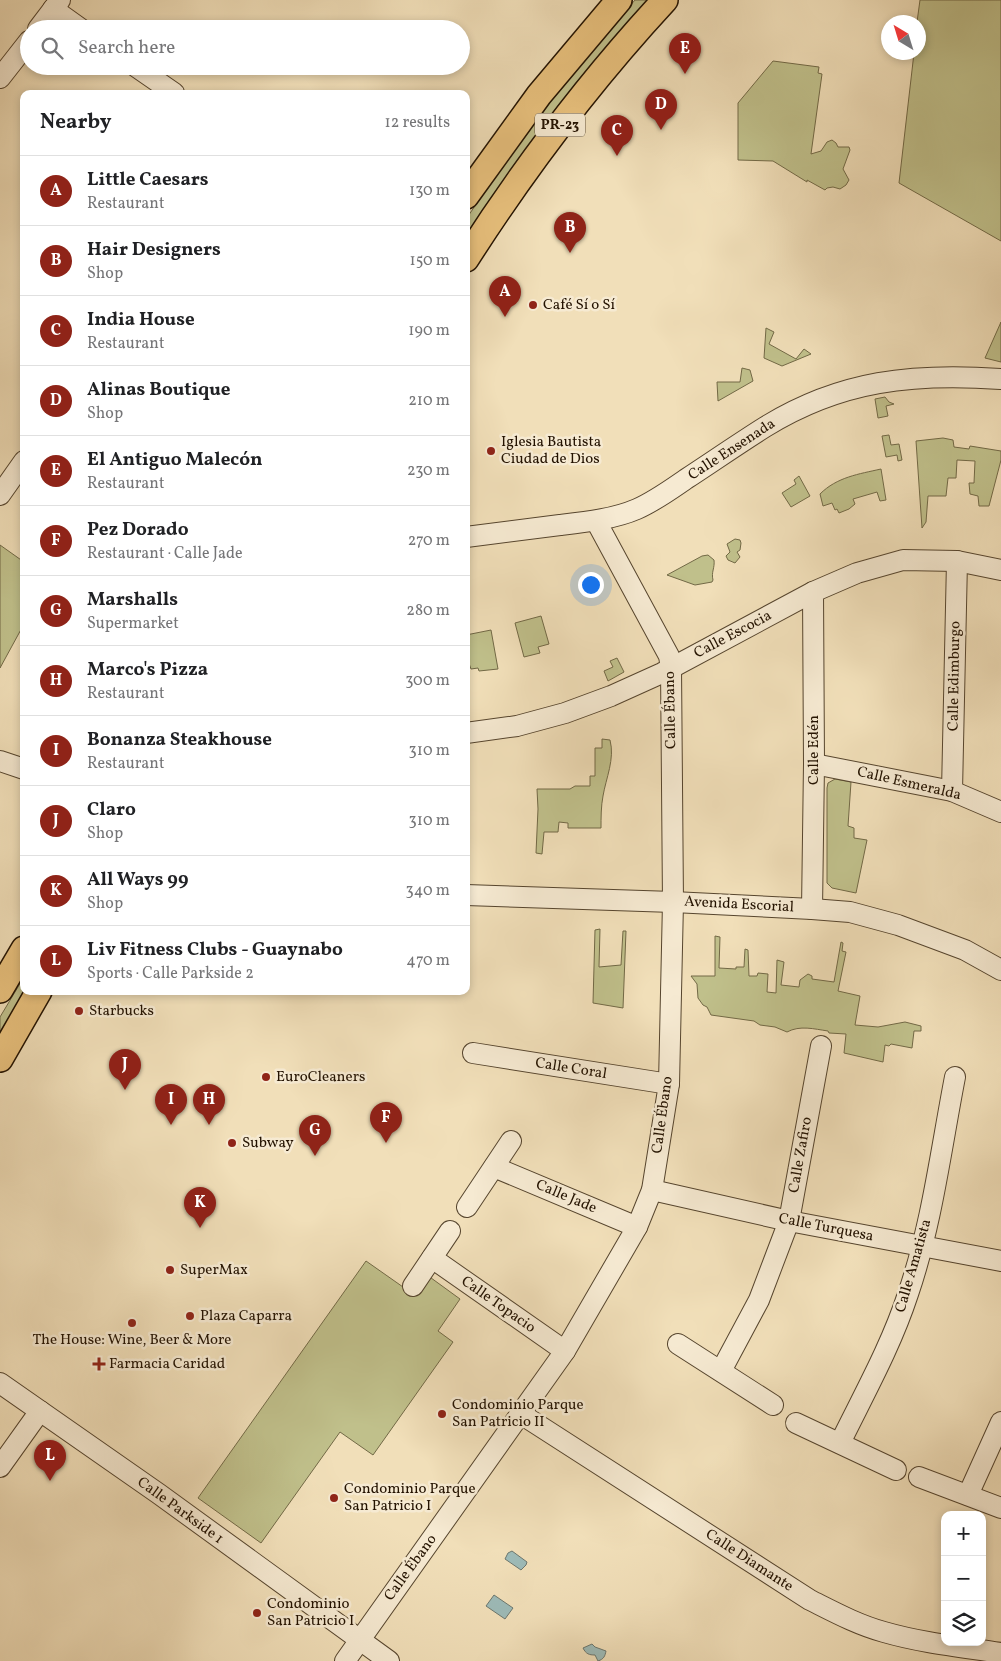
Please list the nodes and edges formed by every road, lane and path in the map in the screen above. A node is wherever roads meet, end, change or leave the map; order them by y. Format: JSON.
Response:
{"nodes":[{"id":1,"x":619,"y":0,"type":"edge"},
{"id":2,"x":665,"y":0,"type":"edge"},
{"id":3,"x":56,"y":5,"type":"edge"},
{"id":4,"x":45,"y":20,"type":"edge"},
{"id":5,"x":72,"y":20,"type":"edge"},
{"id":6,"x":20,"y":52,"type":"edge"},
{"id":7,"x":148,"y":75,"type":"edge"},
{"id":8,"x":0,"y":78,"type":"edge"},
{"id":9,"x":170,"y":90,"type":"edge"},
{"id":10,"x":470,"y":190,"type":"edge"},
{"id":11,"x":470,"y":253,"type":"edge"},
{"id":12,"x":1001,"y":379,"type":"edge"},
{"id":13,"x":20,"y":467,"type":"edge"},
{"id":14,"x":0,"y":495,"type":"edge"},
{"id":15,"x":596,"y":521,"type":"junction"},
{"id":16,"x":470,"y":537,"type":"edge"},
{"id":17,"x":957,"y":561,"type":"junction"},
{"id":18,"x":1001,"y":570,"type":"edge"},
{"id":19,"x":814,"y":592,"type":"junction"},
{"id":20,"x":671,"y":668,"type":"junction"},
{"id":21,"x":470,"y":732,"type":"edge"},
{"id":22,"x":0,"y":761,"type":"edge"},
{"id":23,"x":814,"y":764,"type":"junction"},
{"id":24,"x":20,"y":768,"type":"edge"},
{"id":25,"x":952,"y":791,"type":"junction"},
{"id":26,"x":1001,"y":812,"type":"edge"},
{"id":27,"x":470,"y":895,"type":"edge"},
{"id":28,"x":673,"y":902,"type":"junction"},
{"id":29,"x":812,"y":908,"type":"junction"},
{"id":30,"x":20,"y":956,"type":"edge"},
{"id":31,"x":1001,"y":970,"type":"edge"},
{"id":32,"x":0,"y":990,"type":"edge"},
{"id":33,"x":37,"y":995,"type":"edge"},
{"id":34,"x":821,"y":1046,"type":"dead end"},
{"id":35,"x":473,"y":1053,"type":"dead end"},
{"id":36,"x":0,"y":1059,"type":"edge"},
{"id":37,"x":955,"y":1077,"type":"dead end"},
{"id":38,"x":670,"y":1084,"type":"junction"},
{"id":39,"x":511,"y":1142,"type":"dead end"},
{"id":40,"x":494,"y":1167,"type":"junction"},
{"id":41,"x":652,"y":1190,"type":"junction"},
{"id":42,"x":467,"y":1207,"type":"dead end"},
{"id":43,"x":789,"y":1221,"type":"junction"},
{"id":44,"x":637,"y":1227,"type":"junction"},
{"id":45,"x":450,"y":1231,"type":"dead end"},
{"id":46,"x":923,"y":1246,"type":"junction"},
{"id":47,"x":432,"y":1258,"type":"junction"},
{"id":48,"x":1001,"y":1262,"type":"edge"},
{"id":49,"x":413,"y":1286,"type":"dead end"},
{"id":50,"x":678,"y":1344,"type":"dead end"},
{"id":51,"x":564,"y":1351,"type":"junction"},
{"id":52,"x":722,"y":1371,"type":"junction"},
{"id":53,"x":0,"y":1383,"type":"edge"},
{"id":54,"x":773,"y":1405,"type":"dead end"},
{"id":55,"x":40,"y":1411,"type":"junction"},
{"id":56,"x":521,"y":1414,"type":"junction"},
{"id":57,"x":1001,"y":1422,"type":"edge"},
{"id":58,"x":796,"y":1423,"type":"dead end"},
{"id":59,"x":840,"y":1443,"type":"junction"},
{"id":60,"x":0,"y":1467,"type":"edge"},
{"id":61,"x":896,"y":1470,"type":"dead end"},
{"id":62,"x":919,"y":1477,"type":"dead end"},
{"id":63,"x":968,"y":1495,"type":"junction"},
{"id":64,"x":1001,"y":1508,"type":"edge"},
{"id":65,"x":360,"y":1640,"type":"junction"},
{"id":66,"x":1001,"y":1653,"type":"edge"},
{"id":67,"x":345,"y":1661,"type":"edge"},
{"id":68,"x":389,"y":1661,"type":"edge"}],
"edges":[{"from":1,"to":10,"type":"main road","number":"PR-23"},
{"from":2,"to":11,"type":"main road","number":"PR-23"},
{"from":3,"to":4,"type":"street"},
{"from":3,"to":5,"type":"street"},
{"from":6,"to":8,"type":"street"},
{"from":7,"to":9,"type":"street"},
{"from":12,"to":15,"type":"street","name":"Calle Ensenada"},
{"from":13,"to":14,"type":"street"},
{"from":15,"to":16,"type":"street","name":"Calle Ensenada"},
{"from":15,"to":20,"type":"street","name":"Calle Ébano"},
{"from":17,"to":18,"type":"street","name":"Calle Escocia"},
{"from":17,"to":19,"type":"street","name":"Calle Escocia"},
{"from":17,"to":25,"type":"street","name":"Calle Edimburgo"},
{"from":19,"to":20,"type":"street","name":"Calle Escocia"},
{"from":19,"to":23,"type":"street","name":"Calle Edén"},
{"from":20,"to":21,"type":"street","name":"Calle Escocia"},
{"from":20,"to":28,"type":"street","name":"Calle Ébano"},
{"from":22,"to":24,"type":"street"},
{"from":23,"to":25,"type":"street","name":"Calle Esmeralda"},
{"from":23,"to":29,"type":"street","name":"Calle Edén"},
{"from":25,"to":26,"type":"street","name":"Calle Esmeralda"},
{"from":27,"to":28,"type":"street","name":"Avenida Escorial"},
{"from":28,"to":29,"type":"street","name":"Avenida Escorial"},
{"from":28,"to":38,"type":"street","name":"Calle Ébano"},
{"from":29,"to":31,"type":"street","name":"Avenida Escorial"},
{"from":30,"to":32,"type":"main road"},
{"from":33,"to":36,"type":"main road"},
{"from":34,"to":43,"type":"street","name":"Calle Zafiro"},
{"from":35,"to":38,"type":"street","name":"Calle Coral"},
{"from":37,"to":46,"type":"street","name":"Calle Amatista"},
{"from":38,"to":41,"type":"street","name":"Calle Ébano"},
{"from":39,"to":40,"type":"street"},
{"from":40,"to":42,"type":"street"},
{"from":40,"to":44,"type":"street","name":"Calle Jade"},
{"from":41,"to":43,"type":"street","name":"Calle Turquesa"},
{"from":41,"to":44,"type":"street","name":"Calle Ébano"},
{"from":43,"to":46,"type":"street","name":"Calle Turquesa"},
{"from":43,"to":52,"type":"street","name":"Calle Zafiro"},
{"from":44,"to":51,"type":"street","name":"Calle Ébano"},
{"from":45,"to":47,"type":"street"},
{"from":46,"to":48,"type":"street","name":"Calle Turquesa"},
{"from":46,"to":59,"type":"street","name":"Calle Amatista"},
{"from":47,"to":49,"type":"street"},
{"from":47,"to":51,"type":"street","name":"Calle Topacio"},
{"from":50,"to":52,"type":"street"},
{"from":51,"to":56,"type":"street","name":"Calle Ébano"},
{"from":52,"to":54,"type":"street"},
{"from":53,"to":55,"type":"street","name":"Calle Parkside 1"},
{"from":55,"to":60,"type":"street"},
{"from":55,"to":65,"type":"street","name":"Calle Parkside 1"},
{"from":56,"to":65,"type":"street","name":"Calle Ébano"},
{"from":56,"to":66,"type":"street","name":"Calle Diamante"},
{"from":57,"to":63,"type":"street"},
{"from":58,"to":59,"type":"street"},
{"from":59,"to":61,"type":"street"},
{"from":62,"to":63,"type":"street"},
{"from":63,"to":64,"type":"street"},
{"from":65,"to":67,"type":"street","name":"Calle Ébano"},
{"from":65,"to":68,"type":"street","name":"Calle Parkside 1"}]}
